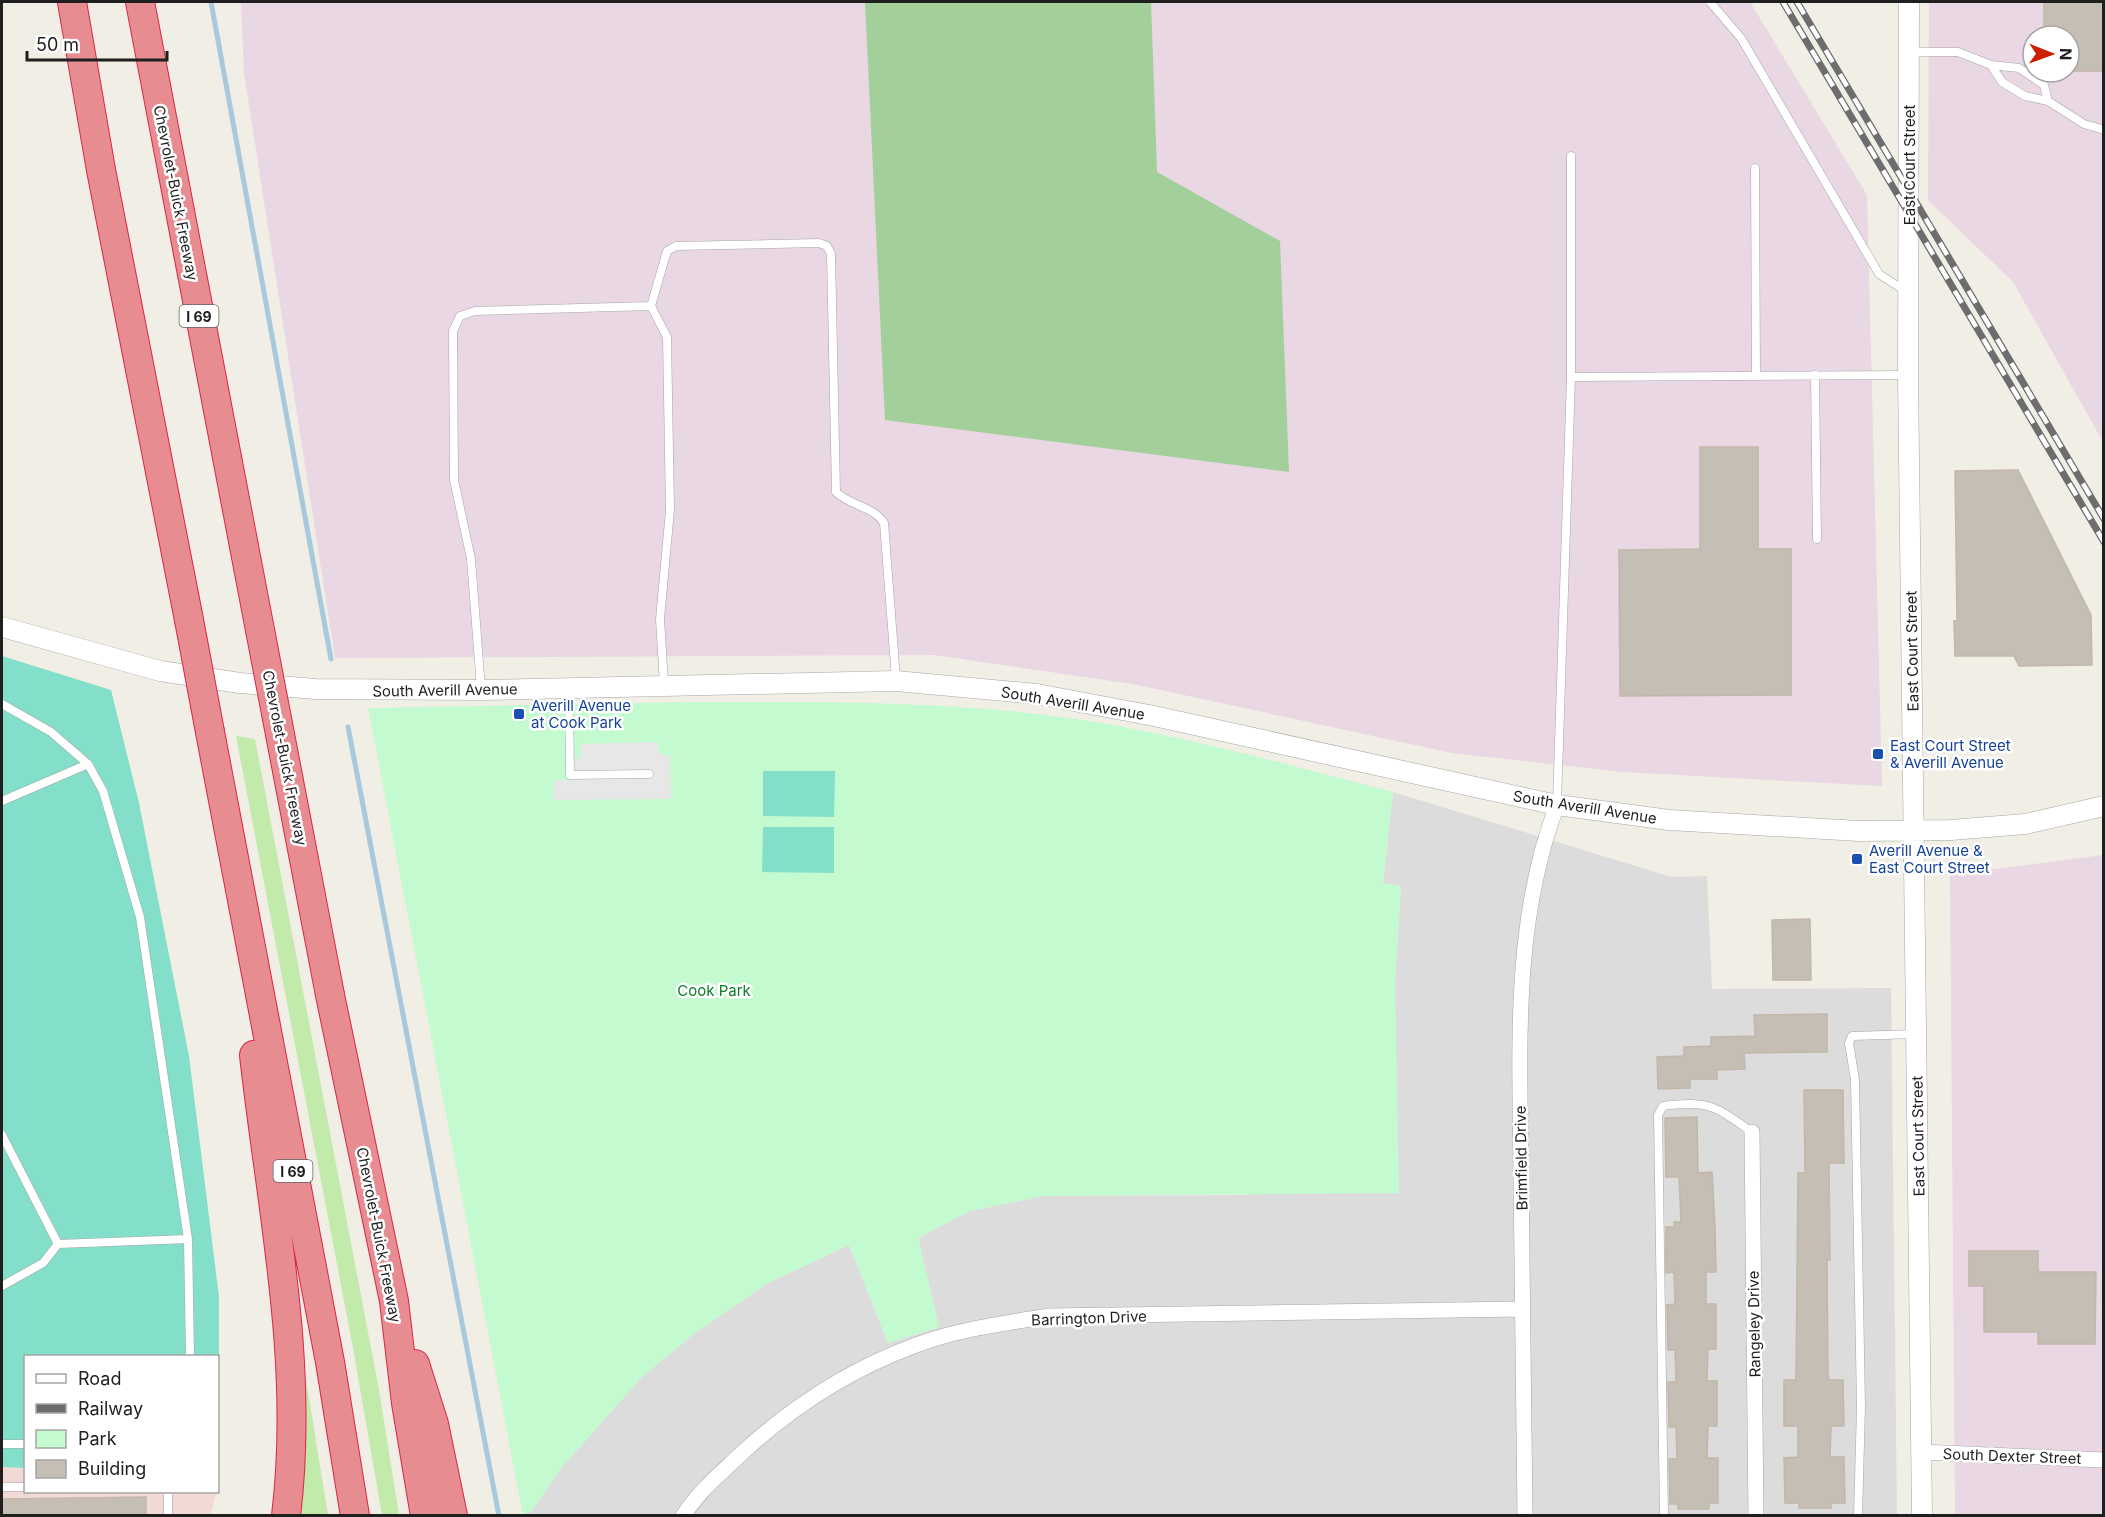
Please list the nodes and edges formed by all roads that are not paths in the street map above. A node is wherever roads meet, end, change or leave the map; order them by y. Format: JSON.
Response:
{"nodes":[{"id":1,"x":72,"y":2,"type":"edge"},
{"id":2,"x":140,"y":2,"type":"edge"},
{"id":3,"x":1710,"y":2,"type":"edge"},
{"id":4,"x":1910,"y":2,"type":"edge"},
{"id":5,"x":1910,"y":52,"type":"junction"},
{"id":6,"x":1991,"y":65,"type":"junction"},
{"id":7,"x":2048,"y":101,"type":"junction"},
{"id":8,"x":2103,"y":130,"type":"edge"},
{"id":9,"x":1571,"y":156,"type":"dead end"},
{"id":10,"x":1755,"y":168,"type":"dead end"},
{"id":11,"x":1908,"y":293,"type":"junction"},
{"id":12,"x":651,"y":306,"type":"junction"},
{"id":13,"x":1815,"y":375,"type":"junction"},
{"id":14,"x":1908,"y":375,"type":"junction"},
{"id":15,"x":1756,"y":376,"type":"junction"},
{"id":16,"x":1571,"y":377,"type":"junction"},
{"id":17,"x":1816,"y":538,"type":"dead end"},
{"id":18,"x":2,"y":627,"type":"edge"},
{"id":19,"x":896,"y":681,"type":"junction"},
{"id":20,"x":664,"y":686,"type":"junction"},
{"id":21,"x":569,"y":688,"type":"junction"},
{"id":22,"x":482,"y":690,"type":"junction"},
{"id":23,"x":2,"y":704,"type":"edge"},
{"id":24,"x":88,"y":764,"type":"junction"},
{"id":25,"x":649,"y":774,"type":"dead end"},
{"id":26,"x":2,"y":801,"type":"edge"},
{"id":27,"x":1557,"y":805,"type":"junction"},
{"id":28,"x":2103,"y":806,"type":"edge"},
{"id":29,"x":227,"y":826,"type":"junction"},
{"id":30,"x":1914,"y":831,"type":"junction"},
{"id":31,"x":1917,"y":1034,"type":"junction"},
{"id":32,"x":1752,"y":1132,"type":"joint"},
{"id":33,"x":2,"y":1135,"type":"edge"},
{"id":34,"x":188,"y":1239,"type":"junction"},
{"id":35,"x":58,"y":1244,"type":"junction"},
{"id":36,"x":2,"y":1286,"type":"edge"},
{"id":37,"x":394,"y":1301,"type":"junction"},
{"id":38,"x":1522,"y":1309,"type":"junction"},
{"id":39,"x":190,"y":1355,"type":"edge"},
{"id":40,"x":2,"y":1444,"type":"edge"},
{"id":41,"x":24,"y":1444,"type":"edge"},
{"id":42,"x":1921,"y":1452,"type":"junction"},
{"id":43,"x":2103,"y":1460,"type":"edge"},
{"id":44,"x":24,"y":1486,"type":"edge"},
{"id":45,"x":2,"y":1487,"type":"edge"},
{"id":46,"x":168,"y":1493,"type":"edge"},
{"id":47,"x":168,"y":1515,"type":"edge"},
{"id":48,"x":286,"y":1515,"type":"edge"},
{"id":49,"x":355,"y":1515,"type":"edge"},
{"id":50,"x":425,"y":1515,"type":"edge"},
{"id":51,"x":453,"y":1515,"type":"edge"},
{"id":52,"x":683,"y":1515,"type":"edge"},
{"id":53,"x":1525,"y":1515,"type":"edge"},
{"id":54,"x":1664,"y":1515,"type":"edge"},
{"id":55,"x":1755,"y":1515,"type":"edge"},
{"id":56,"x":1858,"y":1515,"type":"edge"},
{"id":57,"x":1922,"y":1515,"type":"edge"}],
"edges":[{"from":1,"to":29,"type":"highway","number":"I 69","bridge":true},
{"from":2,"to":37,"type":"highway","name":"Chevrolet-Buick Freeway","number":"I 69","bridge":true},
{"from":3,"to":11,"type":"lane"},
{"from":4,"to":5,"type":"street","name":"East Court Street"},
{"from":5,"to":6,"type":"lane"},
{"from":5,"to":11,"type":"street","name":"East Court Street"},
{"from":6,"to":7,"type":"lane"},
{"from":6,"to":7,"type":"lane"},
{"from":7,"to":8,"type":"lane"},
{"from":9,"to":16,"type":"lane"},
{"from":10,"to":15,"type":"lane"},
{"from":11,"to":14,"type":"street","name":"East Court Street"},
{"from":12,"to":19,"type":"lane"},
{"from":12,"to":20,"type":"lane"},
{"from":12,"to":22,"type":"lane"},
{"from":13,"to":14,"type":"lane"},
{"from":13,"to":15,"type":"lane"},
{"from":13,"to":17,"type":"lane"},
{"from":14,"to":30,"type":"street","name":"East Court Street"},
{"from":15,"to":16,"type":"lane"},
{"from":16,"to":27,"type":"lane"},
{"from":18,"to":22,"type":"street","name":"South Averill Avenue"},
{"from":19,"to":20,"type":"street","name":"South Averill Avenue"},
{"from":19,"to":27,"type":"street","name":"South Averill Avenue"},
{"from":20,"to":21,"type":"street","name":"South Averill Avenue"},
{"from":21,"to":22,"type":"street","name":"South Averill Avenue"},
{"from":21,"to":25,"type":"lane"},
{"from":23,"to":24,"type":"lane"},
{"from":24,"to":26,"type":"lane"},
{"from":24,"to":34,"type":"lane"},
{"from":27,"to":30,"type":"street","name":"South Averill Avenue"},
{"from":27,"to":38,"type":"street","name":"Brimfield Drive"},
{"from":28,"to":30,"type":"street","name":"South Averill Avenue"},
{"from":29,"to":48,"type":"highway"},
{"from":29,"to":49,"type":"highway","number":"I 69"},
{"from":30,"to":31,"type":"street","name":"East Court Street"},
{"from":31,"to":42,"type":"street","name":"East Court Street"},
{"from":31,"to":56,"type":"lane"},
{"from":32,"to":54,"type":"lane"},
{"from":32,"to":55,"type":"street","name":"Rangeley Drive"},
{"from":33,"to":35,"type":"lane"},
{"from":34,"to":35,"type":"lane"},
{"from":34,"to":39,"type":"lane"},
{"from":35,"to":36,"type":"lane"},
{"from":37,"to":50,"type":"highway","name":"Chevrolet-Buick Freeway","number":"I 69"},
{"from":37,"to":51,"type":"highway"},
{"from":38,"to":52,"type":"street","name":"Barrington Drive"},
{"from":38,"to":53,"type":"street","name":"Brimfield Drive"},
{"from":40,"to":41,"type":"lane"},
{"from":42,"to":43,"type":"street","name":"South Dexter Street"},
{"from":42,"to":57,"type":"street","name":"East Court Street"},
{"from":44,"to":45,"type":"lane"},
{"from":46,"to":47,"type":"lane"}]}
